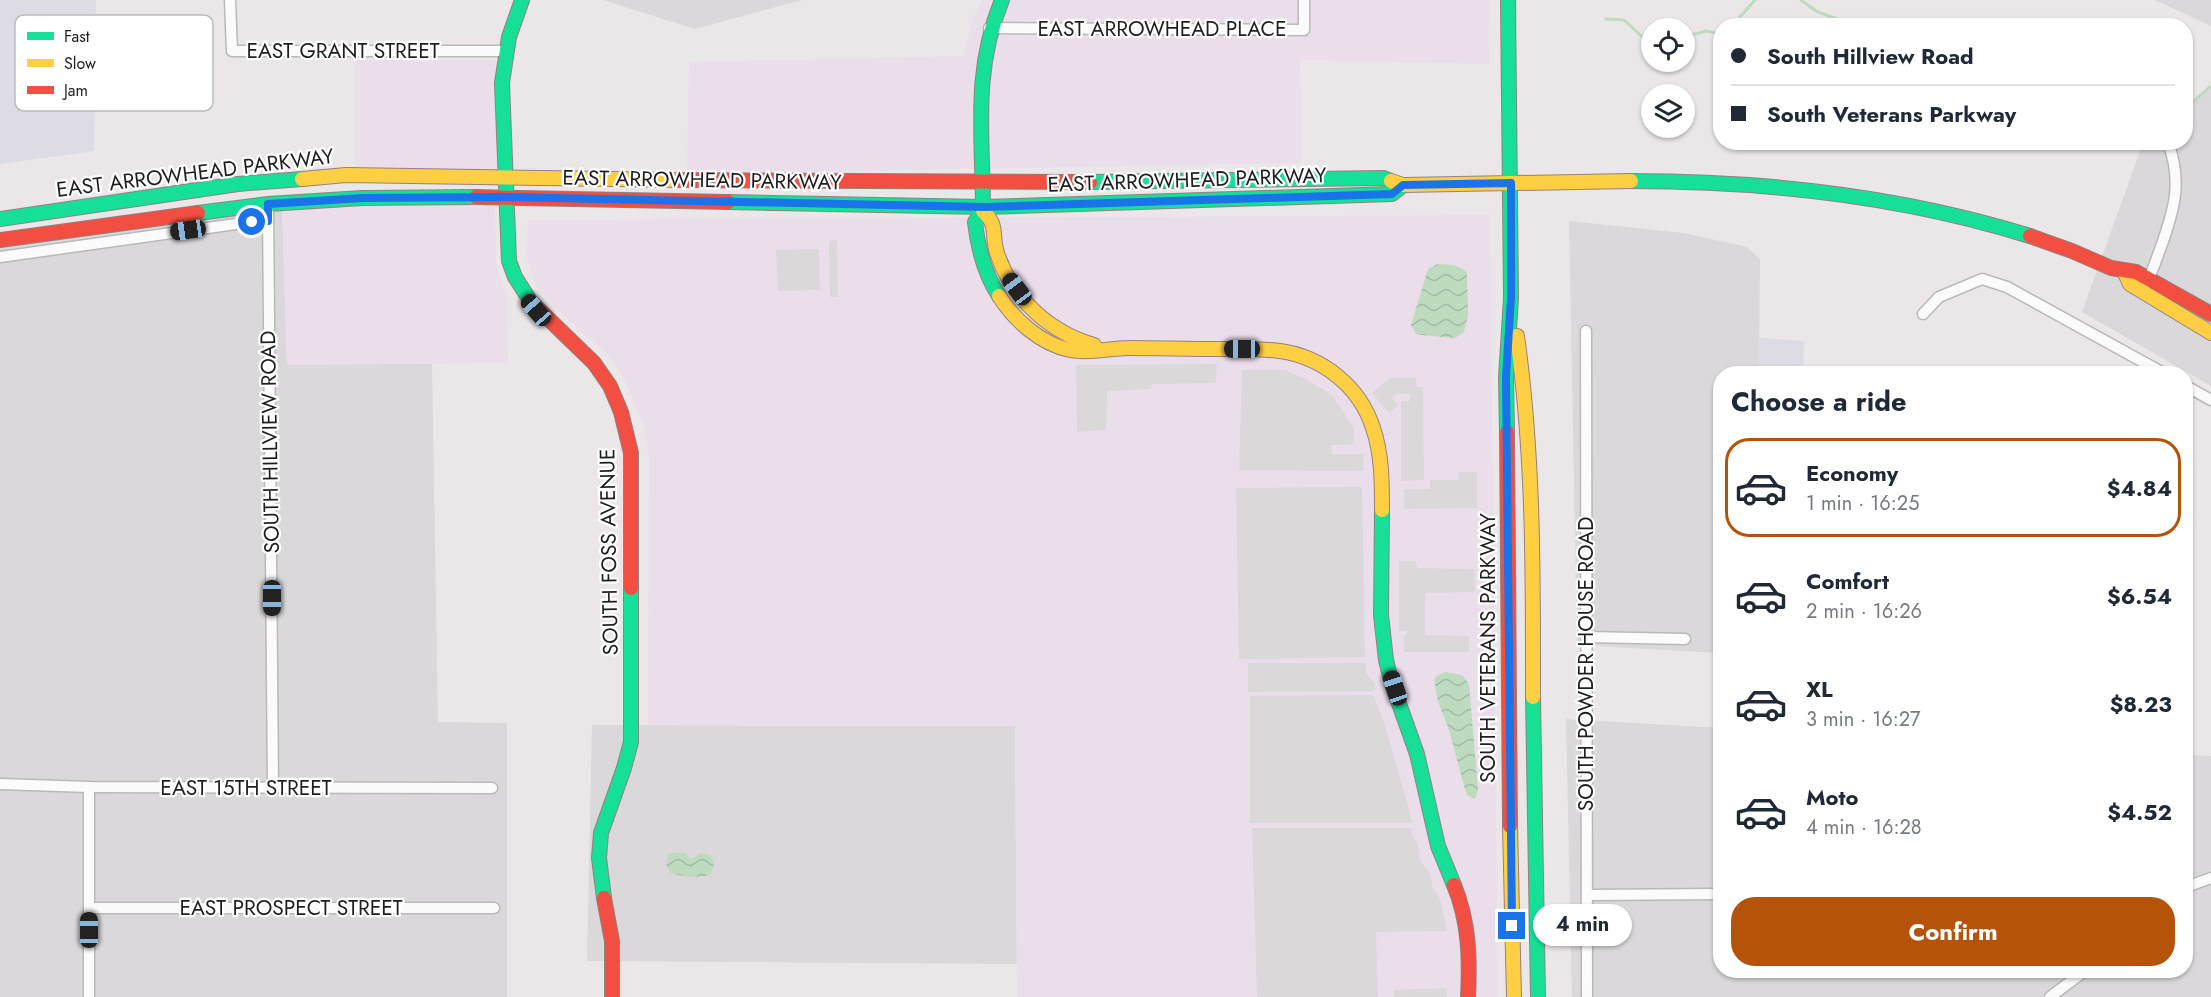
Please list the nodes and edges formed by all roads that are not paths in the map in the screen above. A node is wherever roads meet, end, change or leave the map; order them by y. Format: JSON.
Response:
{"nodes":[{"id":1,"x":230,"y":0,"type":"edge"},
{"id":2,"x":522,"y":0,"type":"edge"},
{"id":3,"x":1002,"y":0,"type":"edge"},
{"id":4,"x":1304,"y":0,"type":"edge"},
{"id":5,"x":1508,"y":0,"type":"edge"},
{"id":6,"x":989,"y":28,"type":"junction"},
{"id":7,"x":506,"y":51,"type":"junction"},
{"id":8,"x":2170,"y":150,"type":"edge"},
{"id":9,"x":506,"y":177,"type":"junction"},
{"id":10,"x":984,"y":182,"type":"junction"},
{"id":11,"x":1511,"y":183,"type":"junction"},
{"id":12,"x":1403,"y":185,"type":"junction"},
{"id":13,"x":505,"y":197,"type":"junction"},
{"id":14,"x":268,"y":204,"type":"junction"},
{"id":15,"x":984,"y":209,"type":"junction"},
{"id":16,"x":0,"y":219,"type":"edge"},
{"id":17,"x":268,"y":221,"type":"junction"},
{"id":18,"x":0,"y":240,"type":"edge"},
{"id":19,"x":0,"y":257,"type":"edge"},
{"id":20,"x":2145,"y":286,"type":"junction"},
{"id":21,"x":1511,"y":298,"type":"junction"},
{"id":22,"x":1923,"y":314,"type":"dead end"},
{"id":23,"x":2211,"y":314,"type":"edge"},
{"id":24,"x":1586,"y":331,"type":"dead end"},
{"id":25,"x":2211,"y":333,"type":"edge"},
{"id":26,"x":1108,"y":348,"type":"junction"},
{"id":27,"x":2150,"y":366,"type":"edge"},
{"id":28,"x":2193,"y":390,"type":"edge"},
{"id":29,"x":2211,"y":400,"type":"edge"},
{"id":30,"x":1586,"y":637,"type":"junction"},
{"id":31,"x":1685,"y":639,"type":"dead end"},
{"id":32,"x":0,"y":784,"type":"edge"},
{"id":33,"x":89,"y":787,"type":"junction"},
{"id":34,"x":273,"y":788,"type":"junction"},
{"id":35,"x":492,"y":788,"type":"dead end"},
{"id":36,"x":2211,"y":878,"type":"edge"},
{"id":37,"x":2193,"y":884,"type":"edge"},
{"id":38,"x":1713,"y":894,"type":"edge"},
{"id":39,"x":1587,"y":895,"type":"junction"},
{"id":40,"x":89,"y":908,"type":"junction"},
{"id":41,"x":494,"y":908,"type":"dead end"},
{"id":42,"x":2075,"y":978,"type":"edge"},
{"id":43,"x":89,"y":997,"type":"edge"},
{"id":44,"x":612,"y":997,"type":"edge"},
{"id":45,"x":1468,"y":997,"type":"edge"},
{"id":46,"x":1514,"y":997,"type":"edge"},
{"id":47,"x":1538,"y":997,"type":"edge"},
{"id":48,"x":1587,"y":997,"type":"edge"},
{"id":49,"x":2050,"y":997,"type":"edge"}],
"edges":[{"from":1,"to":7,"type":"street","name":"EAST GRANT STREET"},
{"from":2,"to":7,"type":"main road","name":"SOUTH FOSS AVENUE"},
{"from":3,"to":6,"type":"main road"},
{"from":4,"to":6,"type":"street","name":"EAST ARROWHEAD PLACE"},
{"from":5,"to":11,"type":"main road","name":"SOUTH VETERANS PARKWAY"},
{"from":6,"to":10,"type":"main road"},
{"from":7,"to":9,"type":"main road","name":"SOUTH FOSS AVENUE"},
{"from":8,"to":20,"type":"street"},
{"from":9,"to":10,"type":"main road","name":"EAST ARROWHEAD PARKWAY"},
{"from":9,"to":13,"type":"main road","name":"SOUTH FOSS AVENUE"},
{"from":9,"to":16,"type":"main road","name":"EAST ARROWHEAD PARKWAY"},
{"from":10,"to":12,"type":"main road","name":"EAST ARROWHEAD PARKWAY"},
{"from":10,"to":15,"type":"main road"},
{"from":11,"to":12,"type":"main road","name":"EAST ARROWHEAD PARKWAY"},
{"from":11,"to":20,"type":"main road","name":"EAST ARROWHEAD PARKWAY"},
{"from":11,"to":21,"type":"main road","name":"SOUTH VETERANS PARKWAY"},
{"from":12,"to":15,"type":"main road","name":"EAST ARROWHEAD PARKWAY"},
{"from":13,"to":14,"type":"main road","name":"EAST ARROWHEAD PARKWAY"},
{"from":13,"to":15,"type":"main road","name":"EAST ARROWHEAD PARKWAY"},
{"from":13,"to":44,"type":"main road","name":"SOUTH FOSS AVENUE"},
{"from":14,"to":17,"type":"street","name":"SOUTH HILLVIEW ROAD"},
{"from":14,"to":18,"type":"main road","name":"EAST ARROWHEAD PARKWAY"},
{"from":15,"to":26,"type":"main road"},
{"from":15,"to":26,"type":"main road"},
{"from":17,"to":19,"type":"street"},
{"from":17,"to":34,"type":"street","name":"SOUTH HILLVIEW ROAD"},
{"from":20,"to":23,"type":"main road","name":"EAST ARROWHEAD PARKWAY"},
{"from":20,"to":25,"type":"main road","name":"EAST ARROWHEAD PARKWAY"},
{"from":21,"to":46,"type":"main road","name":"SOUTH VETERANS PARKWAY"},
{"from":21,"to":47,"type":"main road","name":"SOUTH VETERANS PARKWAY"},
{"from":22,"to":27,"type":"street"},
{"from":24,"to":30,"type":"street","name":"SOUTH POWDER HOUSE ROAD"},
{"from":26,"to":45,"type":"main road"},
{"from":28,"to":29,"type":"street"},
{"from":30,"to":31,"type":"street"},
{"from":30,"to":39,"type":"street","name":"SOUTH POWDER HOUSE ROAD"},
{"from":32,"to":33,"type":"street","name":"EAST 15TH STREET"},
{"from":33,"to":34,"type":"street","name":"EAST 15TH STREET"},
{"from":33,"to":40,"type":"street"},
{"from":34,"to":35,"type":"street","name":"EAST 15TH STREET"},
{"from":36,"to":37,"type":"street"},
{"from":38,"to":39,"type":"street"},
{"from":39,"to":48,"type":"street","name":"SOUTH POWDER HOUSE ROAD"},
{"from":40,"to":41,"type":"street","name":"EAST PROSPECT STREET"},
{"from":40,"to":43,"type":"street"},
{"from":42,"to":49,"type":"street"}]}
